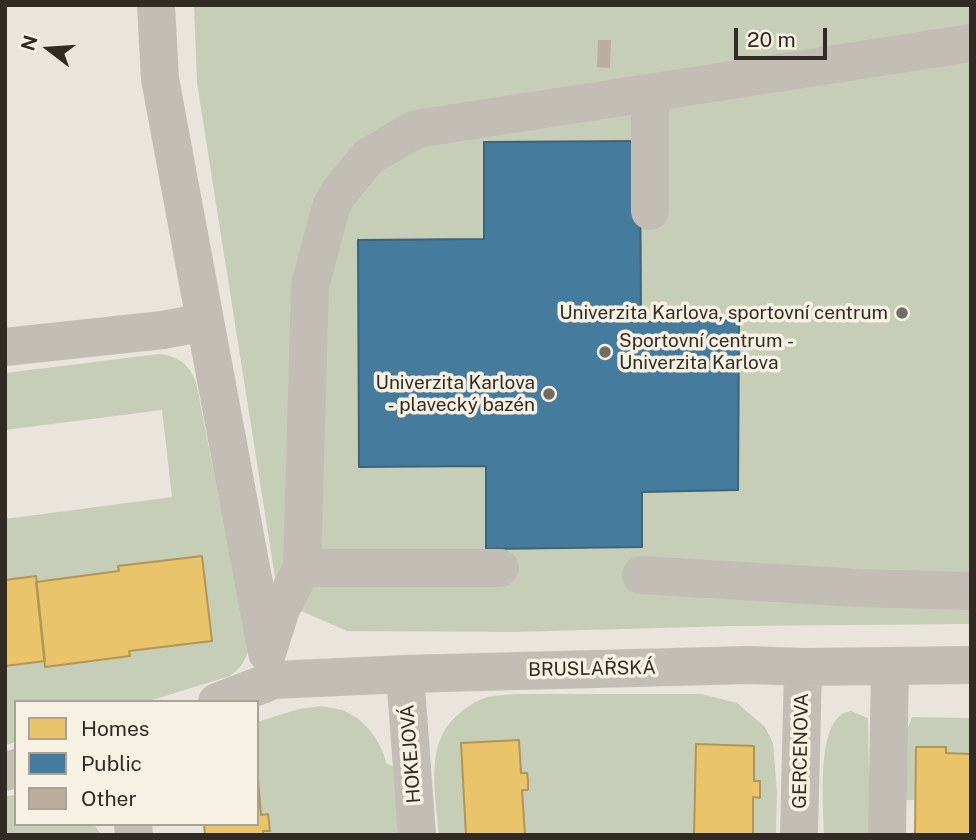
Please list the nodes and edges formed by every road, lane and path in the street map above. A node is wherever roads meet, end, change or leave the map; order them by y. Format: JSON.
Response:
{"nodes":[{"id":1,"x":156,"y":5,"type":"edge"},
{"id":2,"x":971,"y":43,"type":"edge"},
{"id":3,"x":650,"y":93,"type":"junction"},
{"id":4,"x":650,"y":211,"type":"dead end"},
{"id":5,"x":205,"y":323,"type":"junction"},
{"id":6,"x":5,"y":347,"type":"edge"},
{"id":7,"x":302,"y":568,"type":"junction"},
{"id":8,"x":500,"y":568,"type":"dead end"},
{"id":9,"x":641,"y":575,"type":"dead end"},
{"id":10,"x":971,"y":590,"type":"edge"},
{"id":11,"x":971,"y":665,"type":"edge"},
{"id":12,"x":270,"y":666,"type":"junction"},
{"id":13,"x":890,"y":666,"type":"junction"},
{"id":14,"x":803,"y":667,"type":"junction"},
{"id":15,"x":405,"y":674,"type":"junction"},
{"id":16,"x":220,"y":700,"type":"edge"},
{"id":17,"x":417,"y":835,"type":"edge"},
{"id":18,"x":799,"y":835,"type":"edge"},
{"id":19,"x":887,"y":835,"type":"edge"}],
"edges":[{"from":1,"to":5,"type":"street"},
{"from":2,"to":3,"type":"street"},
{"from":3,"to":4,"type":"street"},
{"from":3,"to":7,"type":"street"},
{"from":5,"to":6,"type":"street"},
{"from":5,"to":12,"type":"street"},
{"from":7,"to":8,"type":"street"},
{"from":7,"to":12,"type":"street"},
{"from":9,"to":10,"type":"street"},
{"from":11,"to":13,"type":"street","name":"BRUSLAŘSKÁ"},
{"from":12,"to":15,"type":"street","name":"BRUSLAŘSKÁ"},
{"from":12,"to":16,"type":"street","name":"BRUSLAŘSKÁ"},
{"from":13,"to":14,"type":"street","name":"BRUSLAŘSKÁ"},
{"from":13,"to":19,"type":"street"},
{"from":14,"to":15,"type":"street","name":"BRUSLAŘSKÁ"},
{"from":14,"to":18,"type":"street","name":"GERCENOVA"},
{"from":15,"to":17,"type":"street","name":"HOKEJOVÁ"}]}
